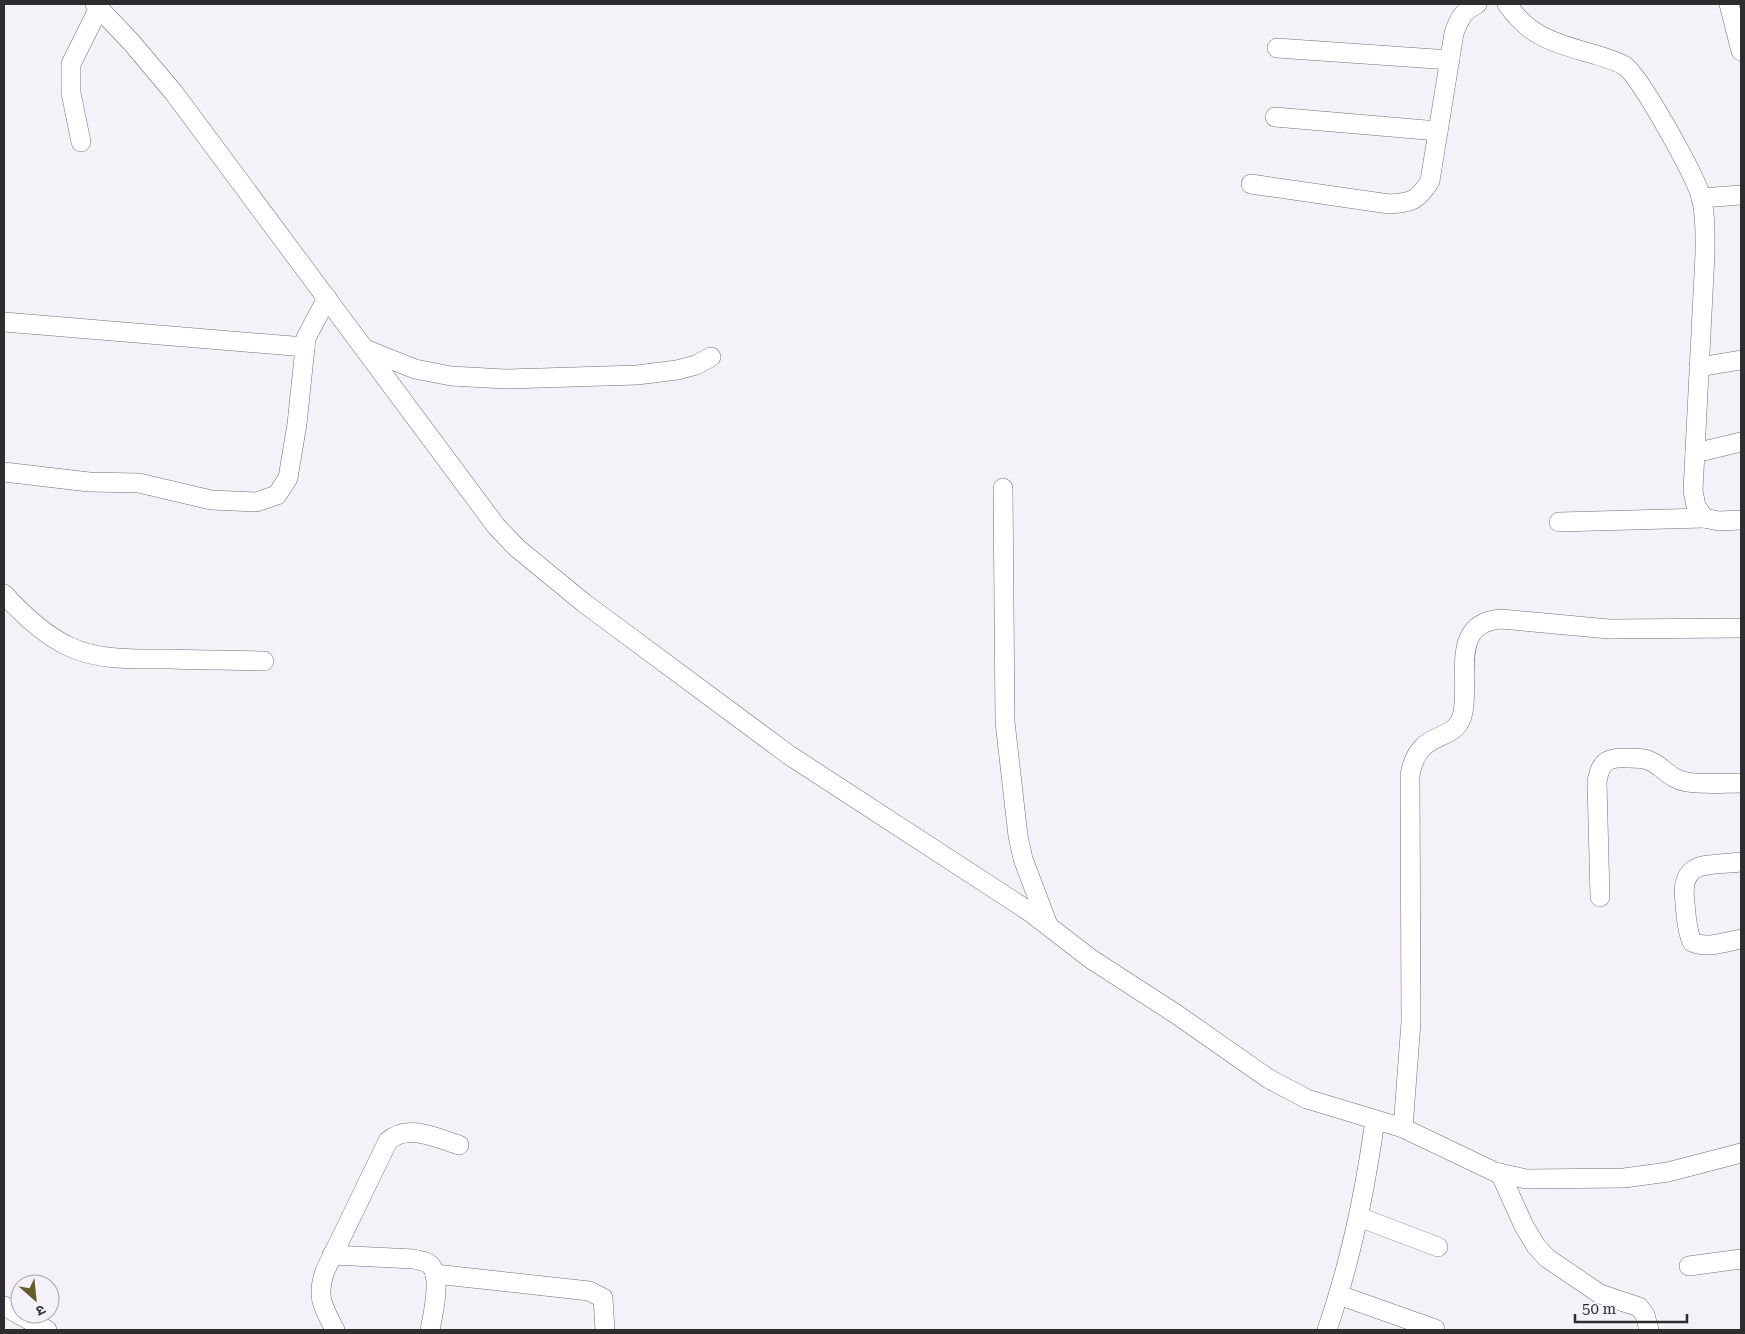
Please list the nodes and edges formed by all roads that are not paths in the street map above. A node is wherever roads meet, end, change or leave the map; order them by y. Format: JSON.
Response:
{"nodes":[{"id":1,"x":1477,"y":4,"type":"edge"},
{"id":2,"x":1507,"y":4,"type":"edge"},
{"id":3,"x":1730,"y":4,"type":"edge"},
{"id":4,"x":97,"y":6,"type":"edge"},
{"id":5,"x":1740,"y":38,"type":"edge"},
{"id":6,"x":1277,"y":48,"type":"dead end"},
{"id":7,"x":1450,"y":60,"type":"junction"},
{"id":8,"x":1275,"y":117,"type":"dead end"},
{"id":9,"x":1438,"y":131,"type":"junction"},
{"id":10,"x":81,"y":142,"type":"dead end"},
{"id":11,"x":1251,"y":184,"type":"dead end"},
{"id":12,"x":1741,"y":194,"type":"edge"},
{"id":13,"x":1701,"y":198,"type":"junction"},
{"id":14,"x":327,"y":298,"type":"junction"},
{"id":15,"x":4,"y":323,"type":"edge"},
{"id":16,"x":305,"y":347,"type":"junction"},
{"id":17,"x":364,"y":348,"type":"junction"},
{"id":18,"x":711,"y":358,"type":"dead end"},
{"id":19,"x":1741,"y":360,"type":"edge"},
{"id":20,"x":1699,"y":367,"type":"junction"},
{"id":21,"x":1741,"y":442,"type":"edge"},
{"id":22,"x":1695,"y":452,"type":"junction"},
{"id":23,"x":4,"y":472,"type":"edge"},
{"id":24,"x":1003,"y":488,"type":"dead end"},
{"id":25,"x":1704,"y":518,"type":"junction"},
{"id":26,"x":1741,"y":520,"type":"edge"},
{"id":27,"x":1559,"y":522,"type":"dead end"},
{"id":28,"x":4,"y":594,"type":"edge"},
{"id":29,"x":1741,"y":628,"type":"edge"},
{"id":30,"x":264,"y":661,"type":"dead end"},
{"id":31,"x":1741,"y":782,"type":"edge"},
{"id":32,"x":1741,"y":862,"type":"edge"},
{"id":33,"x":1600,"y":897,"type":"dead end"},
{"id":34,"x":1048,"y":926,"type":"junction"},
{"id":35,"x":1741,"y":939,"type":"edge"},
{"id":36,"x":1375,"y":1120,"type":"junction"},
{"id":37,"x":1403,"y":1128,"type":"junction"},
{"id":38,"x":459,"y":1145,"type":"dead end"},
{"id":39,"x":1741,"y":1153,"type":"edge"},
{"id":40,"x":1500,"y":1173,"type":"junction"},
{"id":41,"x":1359,"y":1218,"type":"junction"},
{"id":42,"x":1438,"y":1247,"type":"dead end"},
{"id":43,"x":332,"y":1255,"type":"junction"},
{"id":44,"x":1741,"y":1259,"type":"edge"},
{"id":45,"x":1689,"y":1266,"type":"dead end"},
{"id":46,"x":435,"y":1274,"type":"junction"},
{"id":47,"x":1339,"y":1295,"type":"junction"},
{"id":48,"x":4,"y":1306,"type":"edge"},
{"id":49,"x":1435,"y":1329,"type":"dead end"},
{"id":50,"x":47,"y":1330,"type":"edge"},
{"id":51,"x":335,"y":1330,"type":"edge"},
{"id":52,"x":430,"y":1330,"type":"edge"},
{"id":53,"x":605,"y":1330,"type":"edge"},
{"id":54,"x":1327,"y":1330,"type":"edge"},
{"id":55,"x":1649,"y":1330,"type":"edge"}],
"edges":[{"from":1,"to":7,"type":"street"},
{"from":2,"to":13,"type":"street"},
{"from":3,"to":5,"type":"street"},
{"from":4,"to":10,"type":"street"},
{"from":4,"to":14,"type":"street"},
{"from":6,"to":7,"type":"street"},
{"from":7,"to":9,"type":"street"},
{"from":8,"to":9,"type":"street"},
{"from":9,"to":11,"type":"street"},
{"from":12,"to":13,"type":"street"},
{"from":13,"to":20,"type":"street"},
{"from":14,"to":16,"type":"street"},
{"from":14,"to":17,"type":"street"},
{"from":15,"to":16,"type":"street"},
{"from":16,"to":23,"type":"street"},
{"from":17,"to":18,"type":"street"},
{"from":17,"to":34,"type":"street"},
{"from":19,"to":20,"type":"street"},
{"from":20,"to":22,"type":"street"},
{"from":21,"to":22,"type":"street"},
{"from":22,"to":25,"type":"street"},
{"from":24,"to":34,"type":"street"},
{"from":25,"to":26,"type":"street"},
{"from":25,"to":27,"type":"street"},
{"from":28,"to":30,"type":"street"},
{"from":29,"to":37,"type":"street"},
{"from":31,"to":33,"type":"street"},
{"from":32,"to":35,"type":"street"},
{"from":34,"to":36,"type":"street"},
{"from":36,"to":37,"type":"street"},
{"from":36,"to":41,"type":"street"},
{"from":37,"to":40,"type":"street"},
{"from":38,"to":43,"type":"street"},
{"from":39,"to":40,"type":"street"},
{"from":40,"to":55,"type":"street"},
{"from":41,"to":42,"type":"street"},
{"from":41,"to":47,"type":"street"},
{"from":43,"to":46,"type":"street"},
{"from":43,"to":51,"type":"street"},
{"from":44,"to":45,"type":"street"},
{"from":46,"to":52,"type":"street"},
{"from":46,"to":53,"type":"street"},
{"from":47,"to":49,"type":"street"},
{"from":47,"to":54,"type":"street"},
{"from":48,"to":50,"type":"street"}]}
